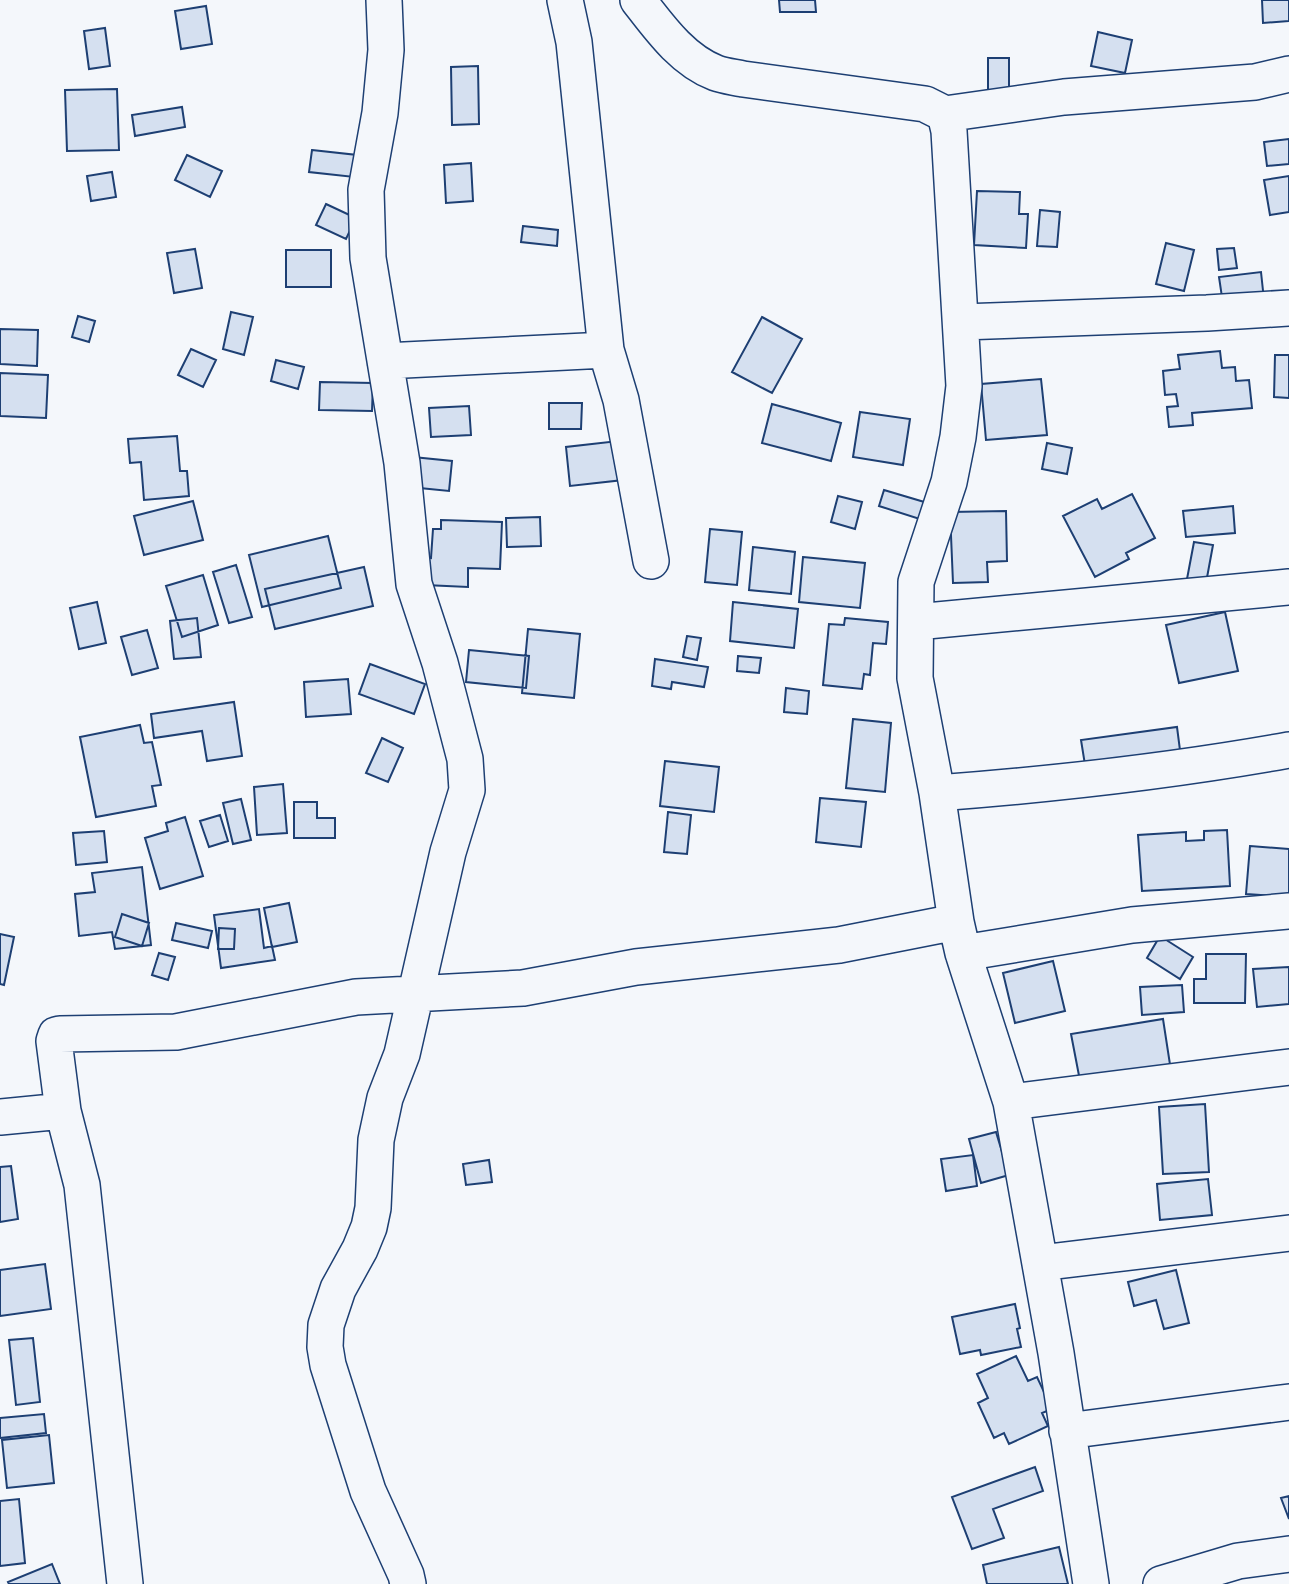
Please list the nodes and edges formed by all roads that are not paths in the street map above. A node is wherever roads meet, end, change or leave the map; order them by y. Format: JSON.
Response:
{"nodes":[{"id":1,"x":384,"y":0,"type":"edge"},
{"id":2,"x":565,"y":0,"type":"edge"},
{"id":3,"x":638,"y":0,"type":"edge"},
{"id":4,"x":1289,"y":74,"type":"edge"},
{"id":5,"x":945,"y":114,"type":"junction"},
{"id":6,"x":1289,"y":307,"type":"edge"},
{"id":7,"x":962,"y":322,"type":"junction"},
{"id":8,"x":606,"y":350,"type":"junction"},
{"id":9,"x":385,"y":361,"type":"junction"},
{"id":10,"x":651,"y":561,"type":"dead end"},
{"id":11,"x":1289,"y":587,"type":"edge"},
{"id":12,"x":916,"y":622,"type":"junction"},
{"id":13,"x":1289,"y":750,"type":"edge"},
{"id":14,"x":937,"y":793,"type":"junction"},
{"id":15,"x":1289,"y":911,"type":"edge"},
{"id":16,"x":959,"y":938,"type":"junction"},
{"id":17,"x":415,"y":993,"type":"junction"},
{"id":18,"x":1289,"y":1067,"type":"edge"},
{"id":19,"x":1011,"y":1102,"type":"junction"},
{"id":20,"x":63,"y":1111,"type":"junction"},
{"id":21,"x":0,"y":1117,"type":"edge"},
{"id":22,"x":1289,"y":1233,"type":"edge"},
{"id":23,"x":1040,"y":1263,"type":"junction"},
{"id":24,"x":1289,"y":1402,"type":"edge"},
{"id":25,"x":1067,"y":1431,"type":"junction"},
{"id":26,"x":1289,"y":1554,"type":"edge"},
{"id":27,"x":125,"y":1584,"type":"edge"},
{"id":28,"x":408,"y":1584,"type":"edge"},
{"id":29,"x":1091,"y":1584,"type":"edge"},
{"id":30,"x":1161,"y":1584,"type":"edge"}],
"edges":[{"from":1,"to":9,"type":"street"},
{"from":2,"to":8,"type":"street"},
{"from":3,"to":5,"type":"street"},
{"from":4,"to":5,"type":"street"},
{"from":5,"to":7,"type":"street"},
{"from":6,"to":7,"type":"street"},
{"from":7,"to":12,"type":"street"},
{"from":8,"to":9,"type":"street"},
{"from":8,"to":10,"type":"street"},
{"from":9,"to":17,"type":"street"},
{"from":11,"to":12,"type":"street"},
{"from":12,"to":14,"type":"street"},
{"from":13,"to":14,"type":"street"},
{"from":14,"to":16,"type":"street"},
{"from":15,"to":16,"type":"street"},
{"from":16,"to":17,"type":"street"},
{"from":16,"to":19,"type":"street"},
{"from":17,"to":20,"type":"street"},
{"from":17,"to":28,"type":"street"},
{"from":18,"to":19,"type":"street"},
{"from":19,"to":23,"type":"street"},
{"from":20,"to":21,"type":"street"},
{"from":20,"to":27,"type":"street"},
{"from":22,"to":23,"type":"street"},
{"from":23,"to":25,"type":"street"},
{"from":24,"to":25,"type":"street"},
{"from":25,"to":29,"type":"street"},
{"from":26,"to":30,"type":"street"}]}
